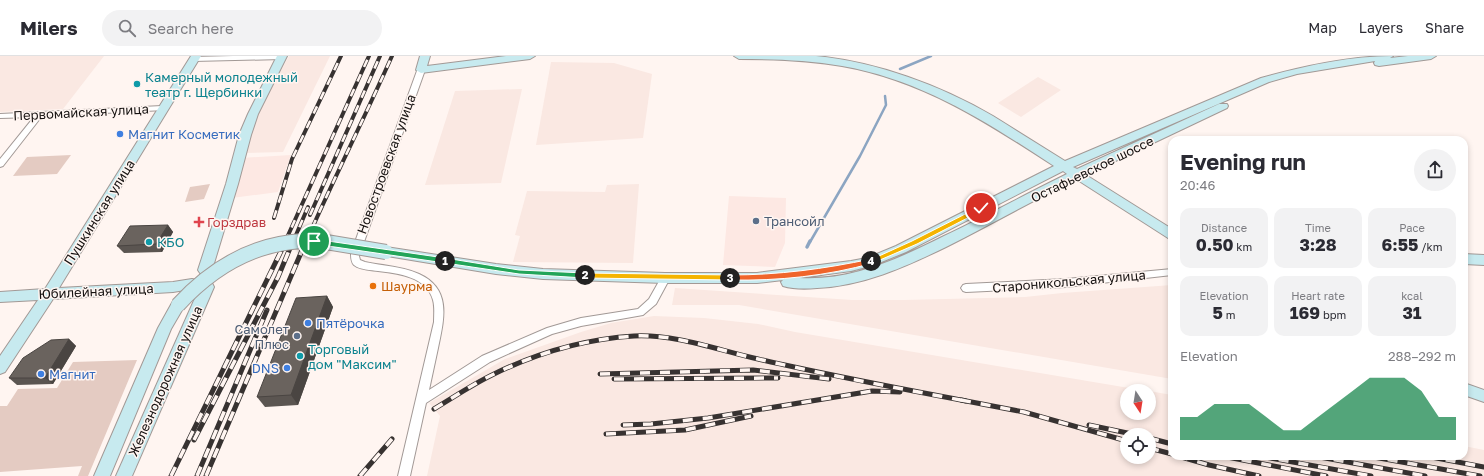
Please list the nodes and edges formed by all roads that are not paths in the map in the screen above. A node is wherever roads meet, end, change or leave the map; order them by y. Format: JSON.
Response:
{"nodes":[{"id":1,"x":425,"y":56,"type":"edge"},
{"id":2,"x":530,"y":56,"type":"edge"},
{"id":3,"x":739,"y":56,"type":"edge"},
{"id":4,"x":1388,"y":56,"type":"edge"},
{"id":5,"x":1431,"y":56,"type":"edge"},
{"id":6,"x":282,"y":57,"type":"edge"},
{"id":7,"x":194,"y":58,"type":"edge"},
{"id":8,"x":421,"y":70,"type":"junction"},
{"id":9,"x":162,"y":108,"type":"junction"},
{"id":10,"x":40,"y":114,"type":"junction"},
{"id":11,"x":0,"y":116,"type":"edge"},
{"id":12,"x":0,"y":164,"type":"edge"},
{"id":13,"x":1064,"y":166,"type":"junction"},
{"id":14,"x":1078,"y":174,"type":"junction"},
{"id":15,"x":1168,"y":232,"type":"edge"},
{"id":16,"x":1468,"y":259,"type":"edge"},
{"id":17,"x":1484,"y":260,"type":"edge"},
{"id":18,"x":205,"y":270,"type":"junction"},
{"id":19,"x":1168,"y":272,"type":"edge"},
{"id":20,"x":665,"y":278,"type":"junction"},
{"id":21,"x":757,"y":278,"type":"junction"},
{"id":22,"x":192,"y":284,"type":"junction"},
{"id":23,"x":207,"y":287,"type":"junction"},
{"id":24,"x":966,"y":288,"type":"dead end"},
{"id":25,"x":49,"y":294,"type":"junction"},
{"id":26,"x":0,"y":296,"type":"edge"},
{"id":27,"x":0,"y":368,"type":"edge"},
{"id":28,"x":1468,"y":390,"type":"edge"},
{"id":29,"x":1484,"y":396,"type":"edge"},
{"id":30,"x":422,"y":400,"type":"junction"},
{"id":31,"x":102,"y":476,"type":"edge"},
{"id":32,"x":124,"y":476,"type":"edge"},
{"id":33,"x":404,"y":476,"type":"edge"}],
"edges":[{"from":1,"to":8,"type":"main road","name":"Новостроевская улица"},
{"from":2,"to":8,"type":"main road"},
{"from":3,"to":13,"type":"main road"},
{"from":4,"to":13,"type":"main road","name":"Остафьевское шоссе"},
{"from":5,"to":14,"type":"main road","name":"Остафьевское шоссе"},
{"from":6,"to":7,"type":"street"},
{"from":6,"to":18,"type":"main road"},
{"from":7,"to":9,"type":"main road","name":"Пушкинская улица"},
{"from":8,"to":30,"type":"street","name":"Новостроевская улица"},
{"from":9,"to":10,"type":"street","name":"Первомайская улица"},
{"from":9,"to":25,"type":"main road","name":"Пушкинская улица"},
{"from":10,"to":11,"type":"street","name":"Первомайская улица"},
{"from":10,"to":12,"type":"street"},
{"from":13,"to":14,"type":"main road"},
{"from":13,"to":21,"type":"main road","name":"Остафьевское шоссе"},
{"from":14,"to":15,"type":"main road"},
{"from":14,"to":21,"type":"main road","name":"Остафьевское шоссе"},
{"from":16,"to":17,"type":"main road"},
{"from":18,"to":22,"type":"main road"},
{"from":18,"to":23,"type":"main road","name":"Железнодорожная улица"},
{"from":19,"to":24,"type":"street","name":"Староникольская улица"},
{"from":20,"to":21,"type":"main road","name":"Остафьевское шоссе"},
{"from":20,"to":30,"type":"street"},
{"from":20,"to":31,"type":"main road","name":"Остафьевское шоссе","bridge":true},
{"from":22,"to":23,"type":"main road","name":"Железнодорожная улица"},
{"from":22,"to":25,"type":"main road","name":"Юбилейная улица"},
{"from":23,"to":32,"type":"main road","name":"Железнодорожная улица"},
{"from":25,"to":26,"type":"main road","name":"Юбилейная улица"},
{"from":25,"to":27,"type":"main road","name":"Пушкинская улица"},
{"from":28,"to":29,"type":"main road"},
{"from":30,"to":33,"type":"street"}]}
